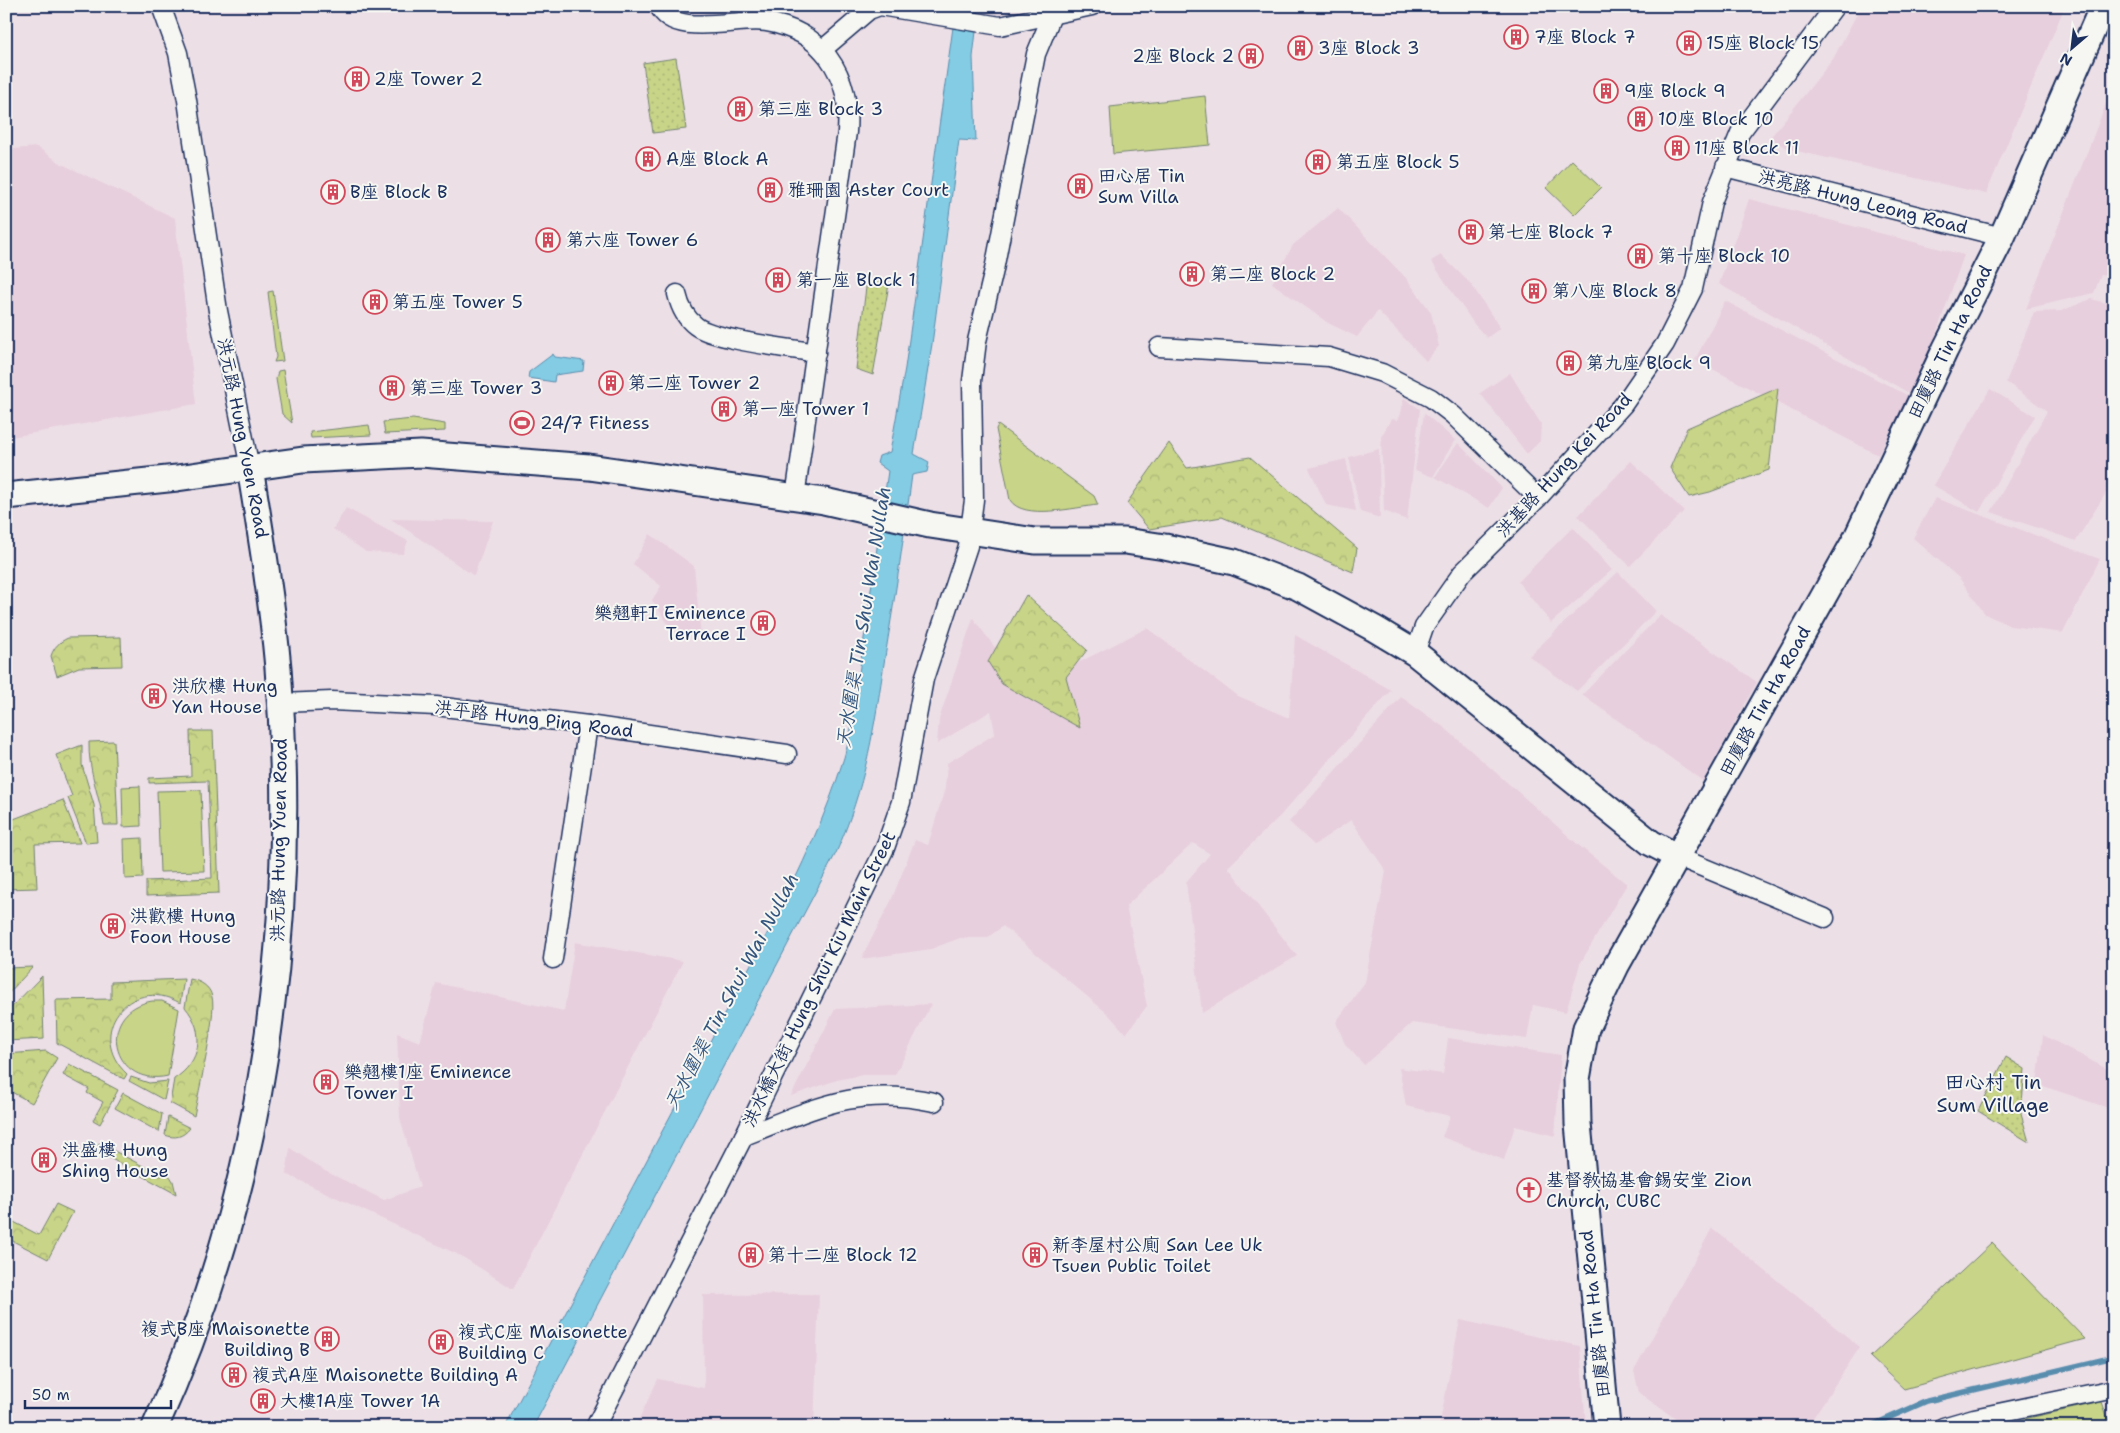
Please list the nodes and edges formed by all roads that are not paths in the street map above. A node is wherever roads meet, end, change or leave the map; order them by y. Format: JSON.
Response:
{"nodes":[{"id":1,"x":161,"y":6,"type":"edge"},
{"id":2,"x":659,"y":6,"type":"edge"},
{"id":3,"x":1092,"y":6,"type":"edge"},
{"id":4,"x":1836,"y":6,"type":"edge"},
{"id":5,"x":2104,"y":6,"type":"edge"},
{"id":6,"x":1053,"y":10,"type":"edge"},
{"id":7,"x":822,"y":50,"type":"junction"},
{"id":8,"x":1725,"y":167,"type":"junction"},
{"id":9,"x":2002,"y":237,"type":"junction"},
{"id":10,"x":677,"y":294,"type":"dead end"},
{"id":11,"x":1159,"y":347,"type":"dead end"},
{"id":12,"x":816,"y":353,"type":"junction"},
{"id":13,"x":250,"y":468,"type":"junction"},
{"id":14,"x":6,"y":496,"type":"edge"},
{"id":15,"x":795,"y":497,"type":"junction"},
{"id":16,"x":1538,"y":498,"type":"junction"},
{"id":17,"x":970,"y":532,"type":"junction"},
{"id":18,"x":1415,"y":653,"type":"junction"},
{"id":19,"x":280,"y":703,"type":"junction"},
{"id":20,"x":588,"y":725,"type":"junction"},
{"id":21,"x":787,"y":754,"type":"dead end"},
{"id":22,"x":1678,"y":856,"type":"junction"},
{"id":23,"x":1825,"y":918,"type":"dead end"},
{"id":24,"x":553,"y":959,"type":"dead end"},
{"id":25,"x":934,"y":1102,"type":"dead end"},
{"id":26,"x":744,"y":1136,"type":"junction"},
{"id":27,"x":2114,"y":1389,"type":"edge"},
{"id":28,"x":155,"y":1427,"type":"edge"},
{"id":29,"x":595,"y":1427,"type":"edge"},
{"id":30,"x":1607,"y":1427,"type":"edge"},
{"id":31,"x":1943,"y":1427,"type":"edge"}],
"edges":[{"from":1,"to":13,"type":"street","name":"洪元路 Hung Yuen Road"},
{"from":2,"to":7,"type":"street"},
{"from":3,"to":6,"type":"street"},
{"from":4,"to":8,"type":"street","name":"洪基路 Hung Kei Road"},
{"from":5,"to":9,"type":"street","name":"田廈路 Tin Ha Road"},
{"from":6,"to":7,"type":"street"},
{"from":6,"to":17,"type":"street","name":"洪水橋大街 Hung Shui Kiu Main Street"},
{"from":7,"to":12,"type":"street"},
{"from":8,"to":9,"type":"street","name":"洪亮路 Hung Leong Road"},
{"from":8,"to":16,"type":"street","name":"洪基路 Hung Kei Road"},
{"from":9,"to":22,"type":"street","name":"田廈路 Tin Ha Road"},
{"from":10,"to":12,"type":"street"},
{"from":11,"to":16,"type":"street"},
{"from":12,"to":15,"type":"street"},
{"from":13,"to":14,"type":"street"},
{"from":13,"to":15,"type":"street"},
{"from":13,"to":19,"type":"street","name":"洪元路 Hung Yuen Road"},
{"from":15,"to":17,"type":"street"},
{"from":16,"to":18,"type":"street","name":"洪基路 Hung Kei Road"},
{"from":17,"to":18,"type":"street"},
{"from":17,"to":26,"type":"street","name":"洪水橋大街 Hung Shui Kiu Main Street"},
{"from":18,"to":22,"type":"street"},
{"from":19,"to":20,"type":"street","name":"洪平路 Hung Ping Road"},
{"from":19,"to":28,"type":"street","name":"洪元路 Hung Yuen Road"},
{"from":20,"to":21,"type":"street","name":"洪平路 Hung Ping Road"},
{"from":20,"to":24,"type":"street"},
{"from":22,"to":23,"type":"street"},
{"from":22,"to":30,"type":"street","name":"田廈路 Tin Ha Road"},
{"from":25,"to":26,"type":"street"},
{"from":26,"to":29,"type":"street","name":"洪水橋大街 Hung Shui Kiu Main Street"},
{"from":27,"to":31,"type":"street"}]}
